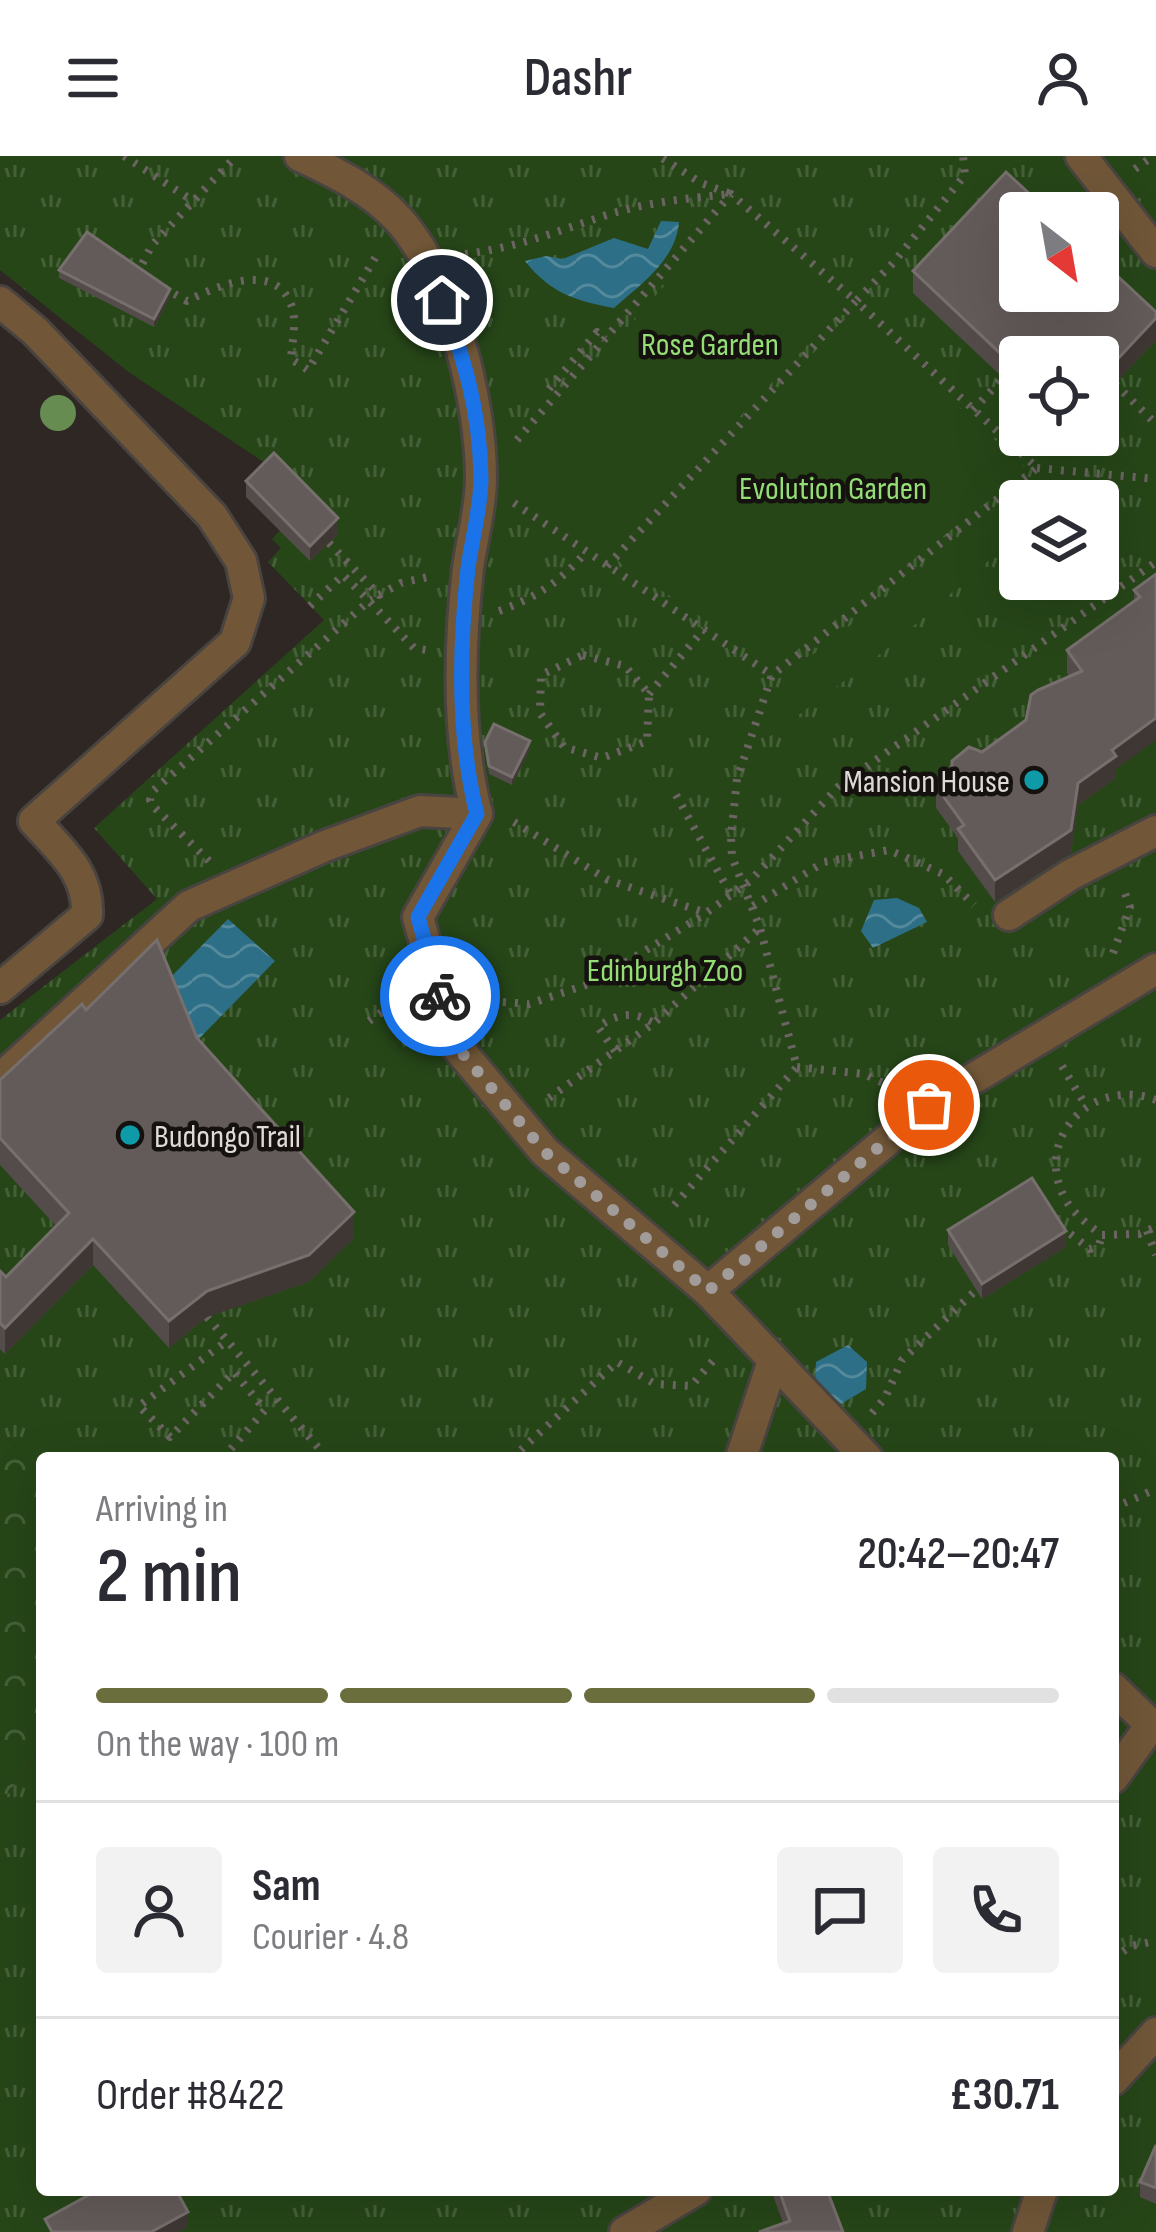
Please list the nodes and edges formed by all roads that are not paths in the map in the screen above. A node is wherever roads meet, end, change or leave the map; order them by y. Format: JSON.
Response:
{"nodes":[{"id":1,"x":300,"y":156,"type":"edge"},
{"id":2,"x":1081,"y":156,"type":"edge"},
{"id":3,"x":1156,"y":252,"type":"edge"},
{"id":4,"x":0,"y":302,"type":"edge"},
{"id":5,"x":477,"y":814,"type":"junction"},
{"id":6,"x":1156,"y":831,"type":"edge"},
{"id":7,"x":1009,"y":915,"type":"road end"},
{"id":8,"x":1156,"y":969,"type":"edge"},
{"id":9,"x":0,"y":988,"type":"edge"},
{"id":10,"x":0,"y":1078,"type":"edge"},
{"id":11,"x":716,"y":1299,"type":"junction"},
{"id":12,"x":773,"y":1361,"type":"junction"},
{"id":13,"x":743,"y":1452,"type":"edge"},
{"id":14,"x":861,"y":1452,"type":"edge"},
{"id":15,"x":1119,"y":1694,"type":"edge"},
{"id":16,"x":1119,"y":1770,"type":"edge"},
{"id":17,"x":1156,"y":2033,"type":"edge"},
{"id":18,"x":1119,"y":2073,"type":"edge"},
{"id":19,"x":686,"y":2196,"type":"edge"},
{"id":20,"x":1040,"y":2196,"type":"edge"},
{"id":21,"x":625,"y":2232,"type":"edge"},
{"id":22,"x":1028,"y":2232,"type":"edge"}],
"edges":[{"from":1,"to":5,"type":"lane"},
{"from":2,"to":3,"type":"lane"},
{"from":4,"to":9,"type":"lane"},
{"from":5,"to":10,"type":"lane"},
{"from":5,"to":11,"type":"lane"},
{"from":6,"to":7,"type":"lane"},
{"from":8,"to":11,"type":"lane"},
{"from":11,"to":12,"type":"lane"},
{"from":12,"to":13,"type":"lane"},
{"from":12,"to":14,"type":"lane"},
{"from":15,"to":16,"type":"lane"},
{"from":17,"to":18,"type":"lane"},
{"from":19,"to":21,"type":"lane"},
{"from":20,"to":22,"type":"lane"}]}
